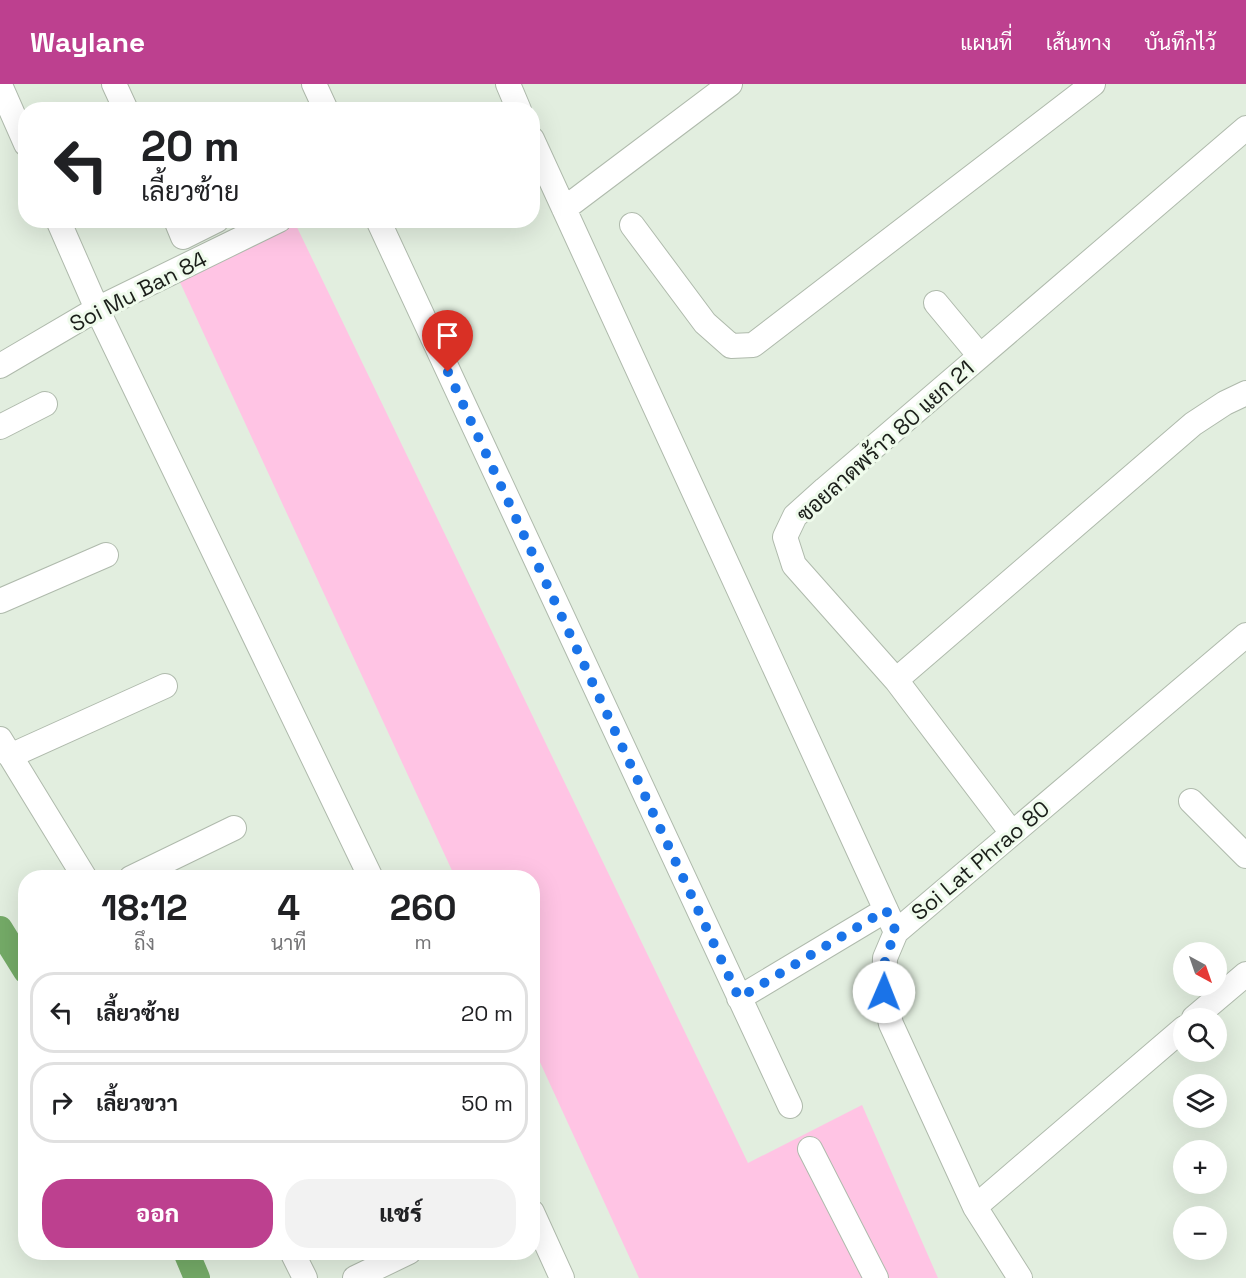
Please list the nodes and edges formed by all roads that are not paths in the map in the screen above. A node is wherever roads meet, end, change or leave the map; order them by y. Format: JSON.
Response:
{"nodes":[{"id":1,"x":314,"y":84,"type":"edge"},
{"id":2,"x":508,"y":84,"type":"edge"},
{"id":3,"x":730,"y":84,"type":"edge"},
{"id":4,"x":1093,"y":84,"type":"edge"},
{"id":5,"x":0,"y":85,"type":"edge"},
{"id":6,"x":322,"y":102,"type":"edge"},
{"id":7,"x":516,"y":102,"type":"edge"},
{"id":8,"x":18,"y":126,"type":"edge"},
{"id":9,"x":1246,"y":128,"type":"edge"},
{"id":10,"x":540,"y":156,"type":"edge"},
{"id":11,"x":564,"y":209,"type":"junction"},
{"id":12,"x":632,"y":225,"type":"dead end"},
{"id":13,"x":62,"y":228,"type":"edge"},
{"id":14,"x":179,"y":228,"type":"edge"},
{"id":15,"x":202,"y":228,"type":"edge"},
{"id":16,"x":263,"y":228,"type":"edge"},
{"id":17,"x":382,"y":228,"type":"edge"},
{"id":18,"x":936,"y":303,"type":"dead end"},
{"id":19,"x":97,"y":309,"type":"junction"},
{"id":20,"x":980,"y":356,"type":"junction"},
{"id":21,"x":0,"y":366,"type":"edge"},
{"id":22,"x":1246,"y":393,"type":"edge"},
{"id":23,"x":45,"y":404,"type":"dead end"},
{"id":24,"x":0,"y":427,"type":"edge"},
{"id":25,"x":106,"y":555,"type":"dead end"},
{"id":26,"x":0,"y":601,"type":"edge"},
{"id":27,"x":1246,"y":635,"type":"edge"},
{"id":28,"x":896,"y":680,"type":"junction"},
{"id":29,"x":165,"y":686,"type":"dead end"},
{"id":30,"x":5,"y":747,"type":"edge"},
{"id":31,"x":1191,"y":801,"type":"dead end"},
{"id":32,"x":234,"y":828,"type":"dead end"},
{"id":33,"x":1012,"y":833,"type":"junction"},
{"id":34,"x":1246,"y":856,"type":"edge"},
{"id":35,"x":80,"y":870,"type":"edge"},
{"id":36,"x":147,"y":870,"type":"edge"},
{"id":37,"x":367,"y":870,"type":"edge"},
{"id":38,"x":886,"y":910,"type":"junction"},
{"id":39,"x":896,"y":932,"type":"junction"},
{"id":40,"x":1246,"y":974,"type":"edge"},
{"id":41,"x":739,"y":998,"type":"junction"},
{"id":42,"x":1206,"y":1008,"type":"edge"},
{"id":43,"x":1173,"y":1037,"type":"edge"},
{"id":44,"x":790,"y":1106,"type":"dead end"},
{"id":45,"x":810,"y":1149,"type":"dead end"},
{"id":46,"x":975,"y":1207,"type":"junction"},
{"id":47,"x":540,"y":1230,"type":"edge"},
{"id":48,"x":296,"y":1260,"type":"edge"},
{"id":49,"x":392,"y":1260,"type":"edge"},
{"id":50,"x":305,"y":1278,"type":"edge"},
{"id":51,"x":355,"y":1278,"type":"edge"},
{"id":52,"x":562,"y":1278,"type":"edge"},
{"id":53,"x":876,"y":1278,"type":"edge"},
{"id":54,"x":1020,"y":1278,"type":"edge"}],
"edges":[{"from":1,"to":6,"type":"street"},
{"from":2,"to":7,"type":"street"},
{"from":3,"to":11,"type":"street"},
{"from":4,"to":12,"type":"street"},
{"from":5,"to":8,"type":"street"},
{"from":9,"to":20,"type":"street","name":"ซอยลาดพร้าว 80 แยก 21"},
{"from":10,"to":11,"type":"street"},
{"from":11,"to":38,"type":"street"},
{"from":13,"to":19,"type":"street"},
{"from":14,"to":15,"type":"street"},
{"from":16,"to":19,"type":"street","name":"Soi Mu Ban 84"},
{"from":17,"to":41,"type":"street"},
{"from":18,"to":20,"type":"street"},
{"from":19,"to":21,"type":"street","name":"Soi Mu Ban 84"},
{"from":19,"to":37,"type":"street"},
{"from":20,"to":28,"type":"street","name":"ซอยลาดพร้าว 80 แยก 21"},
{"from":22,"to":28,"type":"street"},
{"from":23,"to":24,"type":"street"},
{"from":25,"to":26,"type":"street"},
{"from":27,"to":33,"type":"street","name":"Soi Lat Phrao 80"},
{"from":28,"to":33,"type":"street","name":"ซอยลาดพร้าว 80 แยก 21"},
{"from":29,"to":30,"type":"street"},
{"from":30,"to":35,"type":"street"},
{"from":31,"to":34,"type":"street"},
{"from":32,"to":36,"type":"street"},
{"from":33,"to":39,"type":"street","name":"Soi Lat Phrao 80"},
{"from":38,"to":39,"type":"street"},
{"from":38,"to":41,"type":"street"},
{"from":39,"to":46,"type":"street","name":"Soi Lat Phrao 80"},
{"from":40,"to":42,"type":"street"},
{"from":41,"to":44,"type":"street"},
{"from":43,"to":46,"type":"street"},
{"from":45,"to":53,"type":"street"},
{"from":46,"to":54,"type":"street","name":"Soi Lat Phrao 80"},
{"from":47,"to":52,"type":"street"},
{"from":48,"to":50,"type":"street"},
{"from":49,"to":51,"type":"street"}]}
